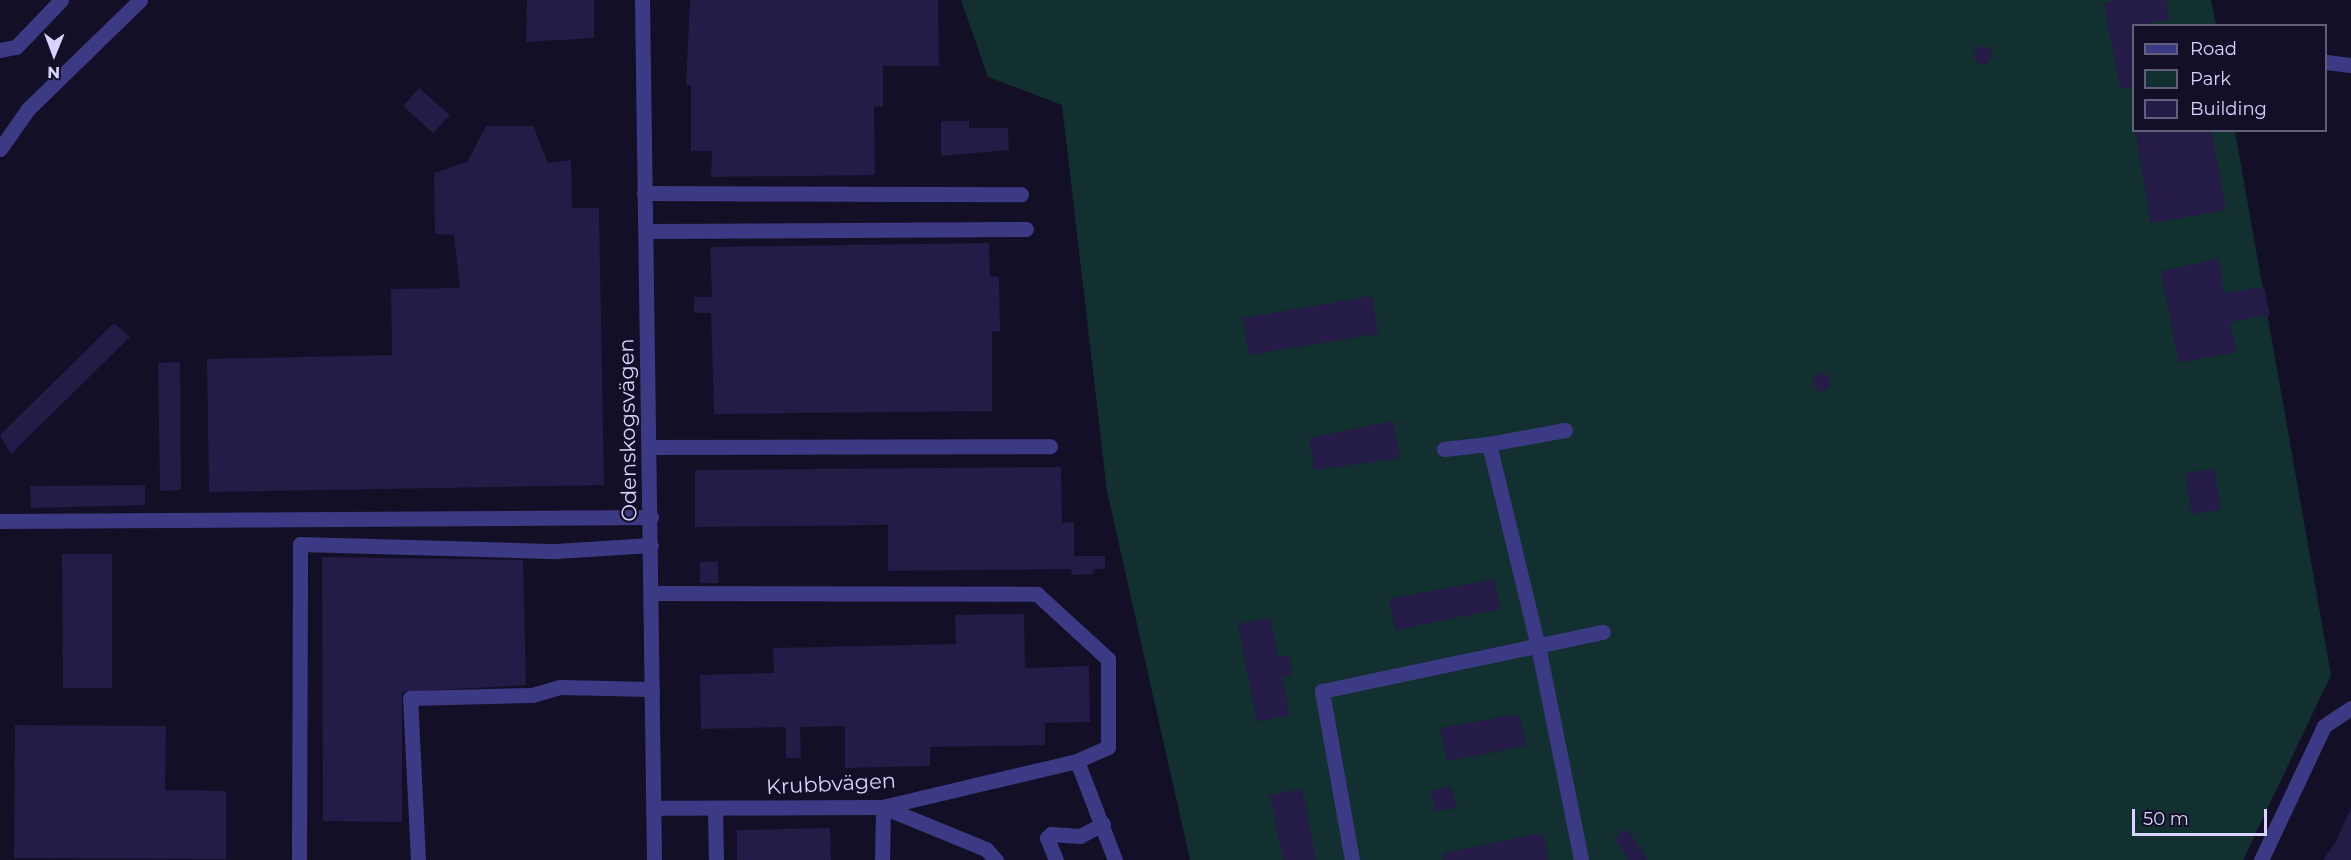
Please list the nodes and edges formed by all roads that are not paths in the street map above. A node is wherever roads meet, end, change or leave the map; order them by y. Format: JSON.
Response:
{"nodes":[{"id":1,"x":61,"y":0,"type":"edge"},
{"id":2,"x":642,"y":0,"type":"edge"},
{"id":3,"x":135,"y":1,"type":"edge"},
{"id":4,"x":0,"y":50,"type":"edge"},
{"id":5,"x":2327,"y":62,"type":"edge"},
{"id":6,"x":2351,"y":65,"type":"edge"},
{"id":7,"x":0,"y":149,"type":"edge"},
{"id":8,"x":644,"y":194,"type":"junction"},
{"id":9,"x":1021,"y":194,"type":"dead end"},
{"id":10,"x":1026,"y":229,"type":"dead end"},
{"id":11,"x":646,"y":231,"type":"junction"},
{"id":12,"x":1565,"y":430,"type":"dead end"},
{"id":13,"x":1489,"y":444,"type":"junction"},
{"id":14,"x":1050,"y":446,"type":"dead end"},
{"id":15,"x":649,"y":447,"type":"junction"},
{"id":16,"x":1444,"y":449,"type":"dead end"},
{"id":17,"x":651,"y":517,"type":"junction"},
{"id":18,"x":0,"y":520,"type":"edge"},
{"id":19,"x":651,"y":545,"type":"junction"},
{"id":20,"x":652,"y":593,"type":"junction"},
{"id":21,"x":1603,"y":632,"type":"dead end"},
{"id":22,"x":1538,"y":646,"type":"junction"},
{"id":23,"x":652,"y":689,"type":"junction"},
{"id":24,"x":2351,"y":708,"type":"edge"},
{"id":25,"x":1077,"y":761,"type":"junction"},
{"id":26,"x":884,"y":807,"type":"junction"},
{"id":27,"x":653,"y":808,"type":"junction"},
{"id":28,"x":715,"y":810,"type":"junction"},
{"id":29,"x":1103,"y":824,"type":"junction"},
{"id":30,"x":299,"y":860,"type":"edge"},
{"id":31,"x":418,"y":860,"type":"edge"},
{"id":32,"x":654,"y":860,"type":"edge"},
{"id":33,"x":716,"y":860,"type":"edge"},
{"id":34,"x":882,"y":860,"type":"edge"},
{"id":35,"x":996,"y":860,"type":"edge"},
{"id":36,"x":1056,"y":860,"type":"edge"},
{"id":37,"x":1115,"y":860,"type":"edge"},
{"id":38,"x":1352,"y":860,"type":"edge"},
{"id":39,"x":1581,"y":860,"type":"edge"},
{"id":40,"x":2261,"y":860,"type":"edge"}],
"edges":[{"from":1,"to":4,"type":"street"},
{"from":2,"to":8,"type":"street","name":"Odenskogsvägen"},
{"from":3,"to":7,"type":"street"},
{"from":5,"to":6,"type":"street"},
{"from":8,"to":9,"type":"street"},
{"from":8,"to":11,"type":"street","name":"Odenskogsvägen"},
{"from":10,"to":11,"type":"street"},
{"from":11,"to":15,"type":"street","name":"Odenskogsvägen"},
{"from":12,"to":13,"type":"street"},
{"from":13,"to":16,"type":"street"},
{"from":13,"to":22,"type":"street"},
{"from":14,"to":15,"type":"street"},
{"from":15,"to":17,"type":"street","name":"Odenskogsvägen"},
{"from":17,"to":18,"type":"street"},
{"from":17,"to":19,"type":"street","name":"Odenskogsvägen"},
{"from":19,"to":20,"type":"street","name":"Odenskogsvägen"},
{"from":19,"to":30,"type":"street"},
{"from":20,"to":23,"type":"street","name":"Odenskogsvägen"},
{"from":20,"to":25,"type":"street","name":"Krubbvägen"},
{"from":21,"to":22,"type":"street"},
{"from":22,"to":38,"type":"street"},
{"from":22,"to":39,"type":"street"},
{"from":23,"to":27,"type":"street","name":"Odenskogsvägen"},
{"from":23,"to":31,"type":"street"},
{"from":24,"to":40,"type":"street"},
{"from":25,"to":26,"type":"street","name":"Krubbvägen"},
{"from":25,"to":29,"type":"street"},
{"from":26,"to":28,"type":"street","name":"Krubbvägen"},
{"from":26,"to":34,"type":"street"},
{"from":26,"to":35,"type":"street"},
{"from":27,"to":28,"type":"street","name":"Krubbvägen"},
{"from":27,"to":32,"type":"street","name":"Odenskogsvägen"},
{"from":28,"to":33,"type":"street"},
{"from":29,"to":36,"type":"street"},
{"from":29,"to":37,"type":"street"}]}
